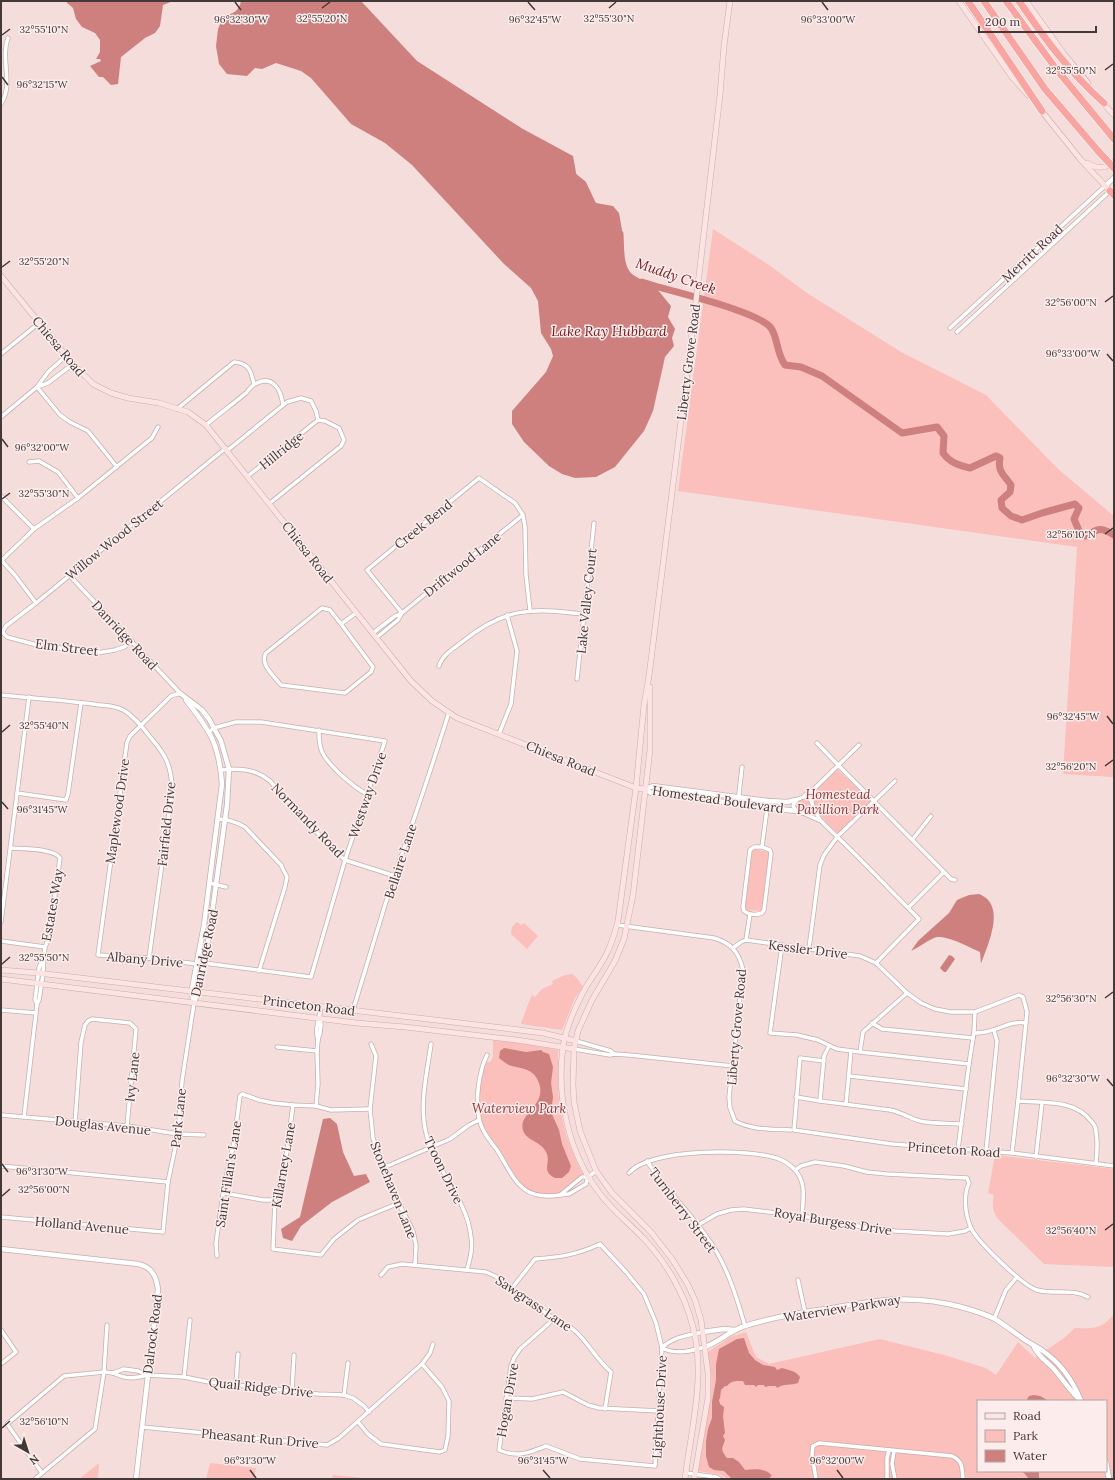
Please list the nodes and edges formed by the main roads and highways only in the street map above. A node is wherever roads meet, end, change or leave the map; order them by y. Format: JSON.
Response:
{"nodes":[{"id":1,"x":730,"y":1,"type":"edge"},
{"id":2,"x":959,"y":1,"type":"edge"},
{"id":3,"x":968,"y":1,"type":"edge"},
{"id":4,"x":984,"y":1,"type":"edge"},
{"id":5,"x":1006,"y":1,"type":"edge"},
{"id":6,"x":1019,"y":1,"type":"edge"},
{"id":7,"x":1026,"y":1,"type":"edge"},
{"id":8,"x":1104,"y":103,"type":"junction"},
{"id":9,"x":1042,"y":111,"type":"junction"},
{"id":10,"x":1114,"y":116,"type":"edge"},
{"id":11,"x":1114,"y":139,"type":"edge"},
{"id":12,"x":1081,"y":160,"type":"junction"},
{"id":13,"x":1114,"y":162,"type":"edge"},
{"id":14,"x":1114,"y":168,"type":"edge"},
{"id":15,"x":1111,"y":190,"type":"edge"},
{"id":16,"x":1,"y":276,"type":"edge"},
{"id":17,"x":649,"y":676,"type":"junction"},
{"id":18,"x":636,"y":788,"type":"junction"},
{"id":19,"x":646,"y":789,"type":"junction"},
{"id":20,"x":1,"y":970,"type":"edge"},
{"id":21,"x":1,"y":979,"type":"edge"},
{"id":22,"x":246,"y":997,"type":"junction"},
{"id":23,"x":244,"y":1008,"type":"junction"},
{"id":24,"x":432,"y":1020,"type":"junction"},
{"id":25,"x":433,"y":1030,"type":"junction"},
{"id":26,"x":566,"y":1039,"type":"junction"},
{"id":27,"x":576,"y":1041,"type":"junction"},
{"id":28,"x":563,"y":1047,"type":"junction"},
{"id":29,"x":574,"y":1049,"type":"junction"},
{"id":30,"x":685,"y":1476,"type":"edge"},
{"id":31,"x":695,"y":1477,"type":"edge"}],
"edges":[{"from":1,"to":17,"type":"main road","name":"Liberty Grove Road"},
{"from":2,"to":9,"type":"main road"},
{"from":3,"to":9,"type":"highway"},
{"from":4,"to":14,"type":"highway","bridge":true},
{"from":5,"to":11,"type":"highway"},
{"from":6,"to":8,"type":"highway"},
{"from":7,"to":8,"type":"main road"},
{"from":8,"to":10,"type":"main road"},
{"from":9,"to":12,"type":"main road"},
{"from":12,"to":13,"type":"main road"},
{"from":12,"to":15,"type":"main road"},
{"from":16,"to":18,"type":"main road","name":"Chiesa Road"},
{"from":17,"to":18,"type":"main road","name":"Liberty Grove Road"},
{"from":17,"to":19,"type":"main road","name":"Liberty Grove Road"},
{"from":18,"to":19,"type":"main road","name":"Chiesa Road"},
{"from":18,"to":26,"type":"main road","name":"Liberty Grove Road"},
{"from":19,"to":27,"type":"main road","name":"Liberty Grove Road"},
{"from":20,"to":22,"type":"main road","name":"Princeton Road"},
{"from":21,"to":23,"type":"main road","name":"Princeton Road"},
{"from":22,"to":23,"type":"main road"},
{"from":22,"to":24,"type":"main road","name":"Princeton Road"},
{"from":23,"to":25,"type":"main road","name":"Princeton Road"},
{"from":24,"to":25,"type":"main road"},
{"from":24,"to":26,"type":"main road","name":"Princeton Road"},
{"from":25,"to":28,"type":"main road","name":"Princeton Road"},
{"from":26,"to":27,"type":"main road","name":"Princeton Road"},
{"from":26,"to":28,"type":"main road","name":"Liberty Grove Road"},
{"from":27,"to":29,"type":"main road","name":"Liberty Grove Road"},
{"from":28,"to":29,"type":"main road","name":"Princeton Road"},
{"from":28,"to":30,"type":"main road","name":"Liberty Grove Road"},
{"from":29,"to":31,"type":"main road","name":"Liberty Grove Road"}]}
